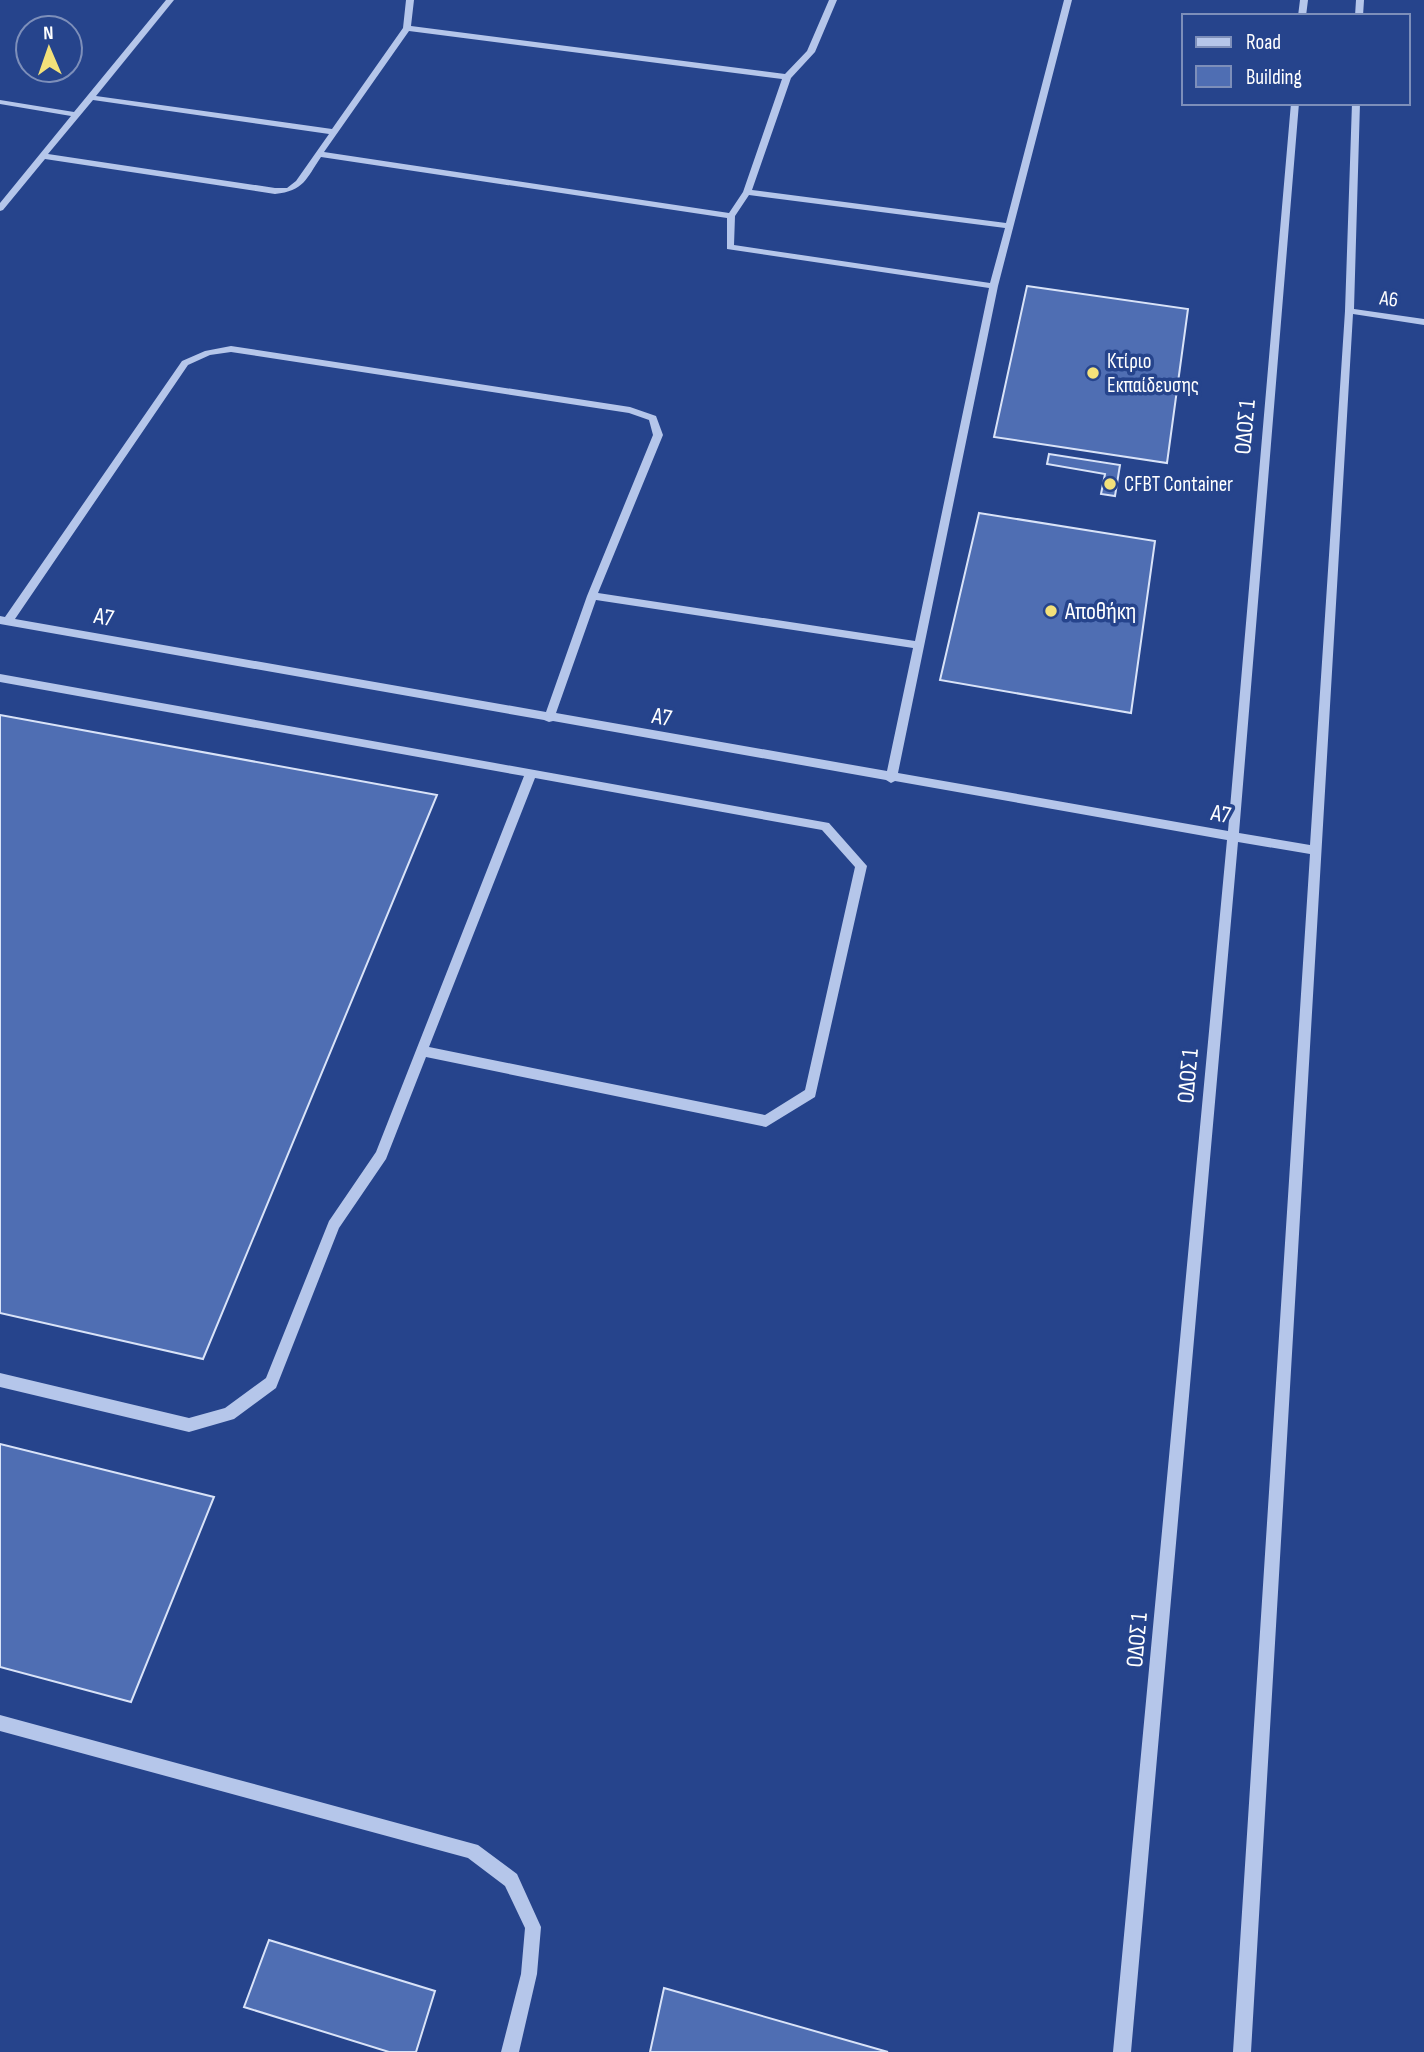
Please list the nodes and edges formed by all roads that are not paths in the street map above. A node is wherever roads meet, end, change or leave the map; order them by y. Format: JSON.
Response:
{"nodes":[{"id":1,"x":170,"y":0,"type":"edge"},
{"id":2,"x":411,"y":0,"type":"edge"},
{"id":3,"x":834,"y":0,"type":"edge"},
{"id":4,"x":1068,"y":0,"type":"edge"},
{"id":5,"x":407,"y":28,"type":"junction"},
{"id":6,"x":787,"y":77,"type":"junction"},
{"id":7,"x":89,"y":97,"type":"junction"},
{"id":8,"x":0,"y":102,"type":"edge"},
{"id":9,"x":1295,"y":105,"type":"edge"},
{"id":10,"x":1356,"y":105,"type":"edge"},
{"id":11,"x":74,"y":114,"type":"junction"},
{"id":12,"x":334,"y":132,"type":"junction"},
{"id":13,"x":319,"y":154,"type":"junction"},
{"id":14,"x":41,"y":156,"type":"junction"},
{"id":15,"x":747,"y":192,"type":"junction"},
{"id":16,"x":0,"y":208,"type":"edge"},
{"id":17,"x":731,"y":216,"type":"junction"},
{"id":18,"x":1008,"y":226,"type":"junction"},
{"id":19,"x":995,"y":286,"type":"junction"},
{"id":20,"x":1349,"y":311,"type":"junction"},
{"id":21,"x":1424,"y":322,"type":"edge"},
{"id":22,"x":592,"y":596,"type":"junction"},
{"id":23,"x":4,"y":620,"type":"edge"},
{"id":24,"x":918,"y":645,"type":"junction"},
{"id":25,"x":0,"y":678,"type":"edge"},
{"id":26,"x":549,"y":718,"type":"junction"},
{"id":27,"x":531,"y":773,"type":"junction"},
{"id":28,"x":891,"y":779,"type":"junction"},
{"id":29,"x":1233,"y":837,"type":"junction"},
{"id":30,"x":1317,"y":851,"type":"junction"},
{"id":31,"x":421,"y":1051,"type":"junction"},
{"id":32,"x":0,"y":1380,"type":"edge"},
{"id":33,"x":0,"y":1723,"type":"edge"},
{"id":34,"x":510,"y":2052,"type":"edge"},
{"id":35,"x":1122,"y":2052,"type":"edge"},
{"id":36,"x":1242,"y":2052,"type":"edge"}],
"edges":[{"from":1,"to":7,"type":"lane"},
{"from":2,"to":5,"type":"street"},
{"from":3,"to":6,"type":"street"},
{"from":4,"to":18,"type":"street"},
{"from":5,"to":6,"type":"street"},
{"from":5,"to":12,"type":"street"},
{"from":6,"to":15,"type":"street"},
{"from":7,"to":11,"type":"lane"},
{"from":7,"to":12,"type":"street"},
{"from":8,"to":11,"type":"lane"},
{"from":9,"to":29,"type":"street","name":"ΟΔΟΣ 1"},
{"from":10,"to":20,"type":"street"},
{"from":11,"to":14,"type":"lane"},
{"from":12,"to":13,"type":"street"},
{"from":13,"to":14,"type":"street"},
{"from":13,"to":17,"type":"street"},
{"from":14,"to":16,"type":"lane"},
{"from":15,"to":17,"type":"street"},
{"from":15,"to":18,"type":"street"},
{"from":17,"to":19,"type":"street"},
{"from":18,"to":19,"type":"street"},
{"from":19,"to":24,"type":"street"},
{"from":20,"to":21,"type":"street","name":"Α6"},
{"from":20,"to":30,"type":"street"},
{"from":22,"to":23,"type":"street"},
{"from":22,"to":24,"type":"street"},
{"from":22,"to":26,"type":"street"},
{"from":23,"to":26,"type":"street","name":"Α7"},
{"from":24,"to":28,"type":"street"},
{"from":25,"to":27,"type":"street"},
{"from":26,"to":28,"type":"street","name":"Α7"},
{"from":27,"to":31,"type":"street"},
{"from":27,"to":31,"type":"street"},
{"from":28,"to":29,"type":"street","name":"Α7"},
{"from":29,"to":30,"type":"street","name":"Α7"},
{"from":29,"to":35,"type":"street","name":"ΟΔΟΣ 1"},
{"from":30,"to":36,"type":"street"},
{"from":31,"to":32,"type":"street"},
{"from":33,"to":34,"type":"street"}]}
